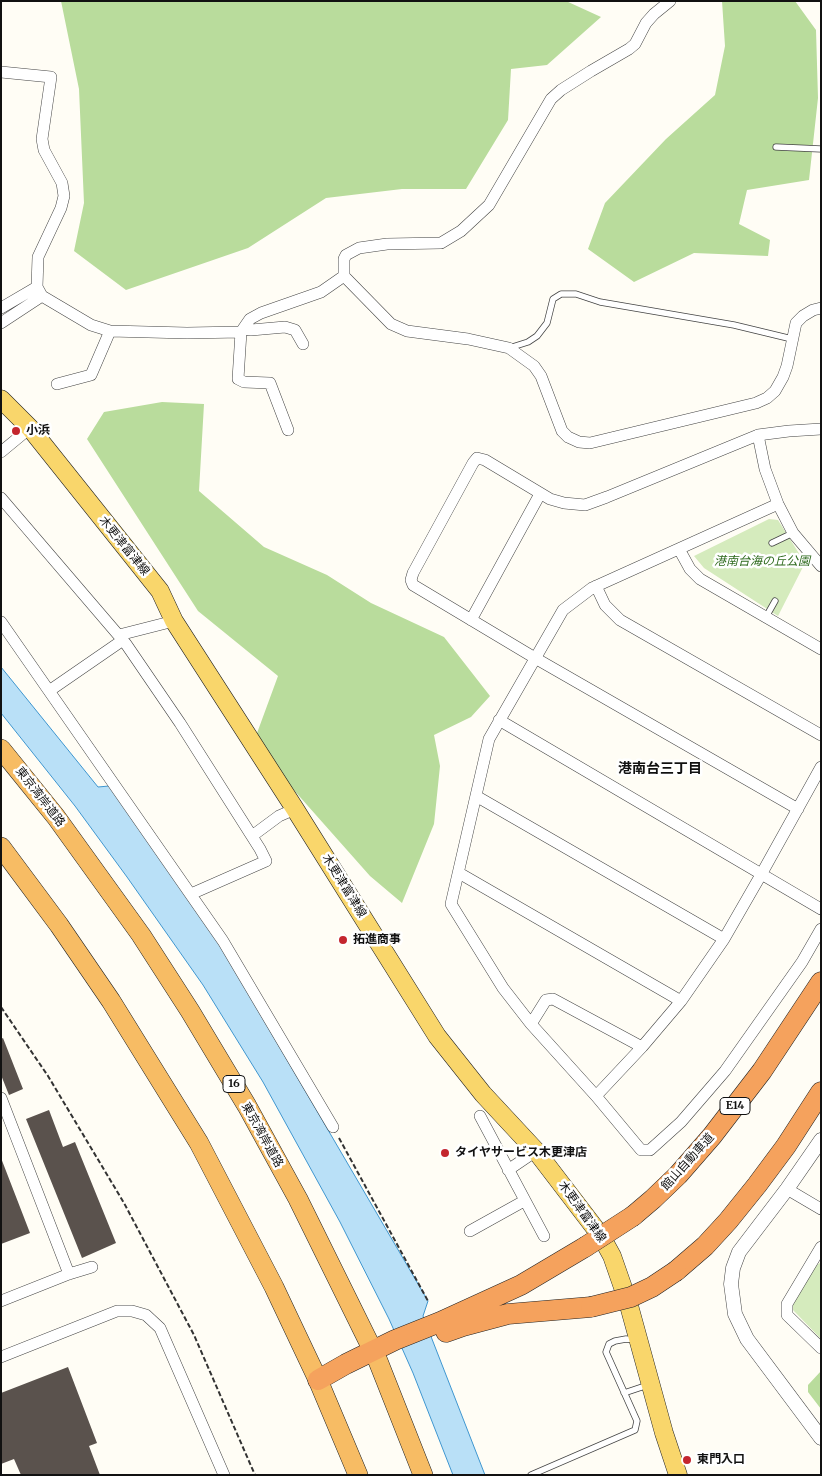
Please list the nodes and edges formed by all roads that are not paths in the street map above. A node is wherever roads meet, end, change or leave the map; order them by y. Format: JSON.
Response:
{"nodes":[{"id":1,"x":670,"y":1,"type":"edge"},
{"id":2,"x":1,"y":72,"type":"edge"},
{"id":3,"x":776,"y":147,"type":"dead end"},
{"id":4,"x":821,"y":149,"type":"edge"},
{"id":5,"x":344,"y":276,"type":"junction"},
{"id":6,"x":40,"y":292,"type":"junction"},
{"id":7,"x":1,"y":308,"type":"edge"},
{"id":8,"x":821,"y":308,"type":"edge"},
{"id":9,"x":1,"y":323,"type":"edge"},
{"id":10,"x":242,"y":330,"type":"junction"},
{"id":11,"x":110,"y":331,"type":"junction"},
{"id":12,"x":792,"y":339,"type":"junction"},
{"id":13,"x":303,"y":344,"type":"dead end"},
{"id":14,"x":509,"y":348,"type":"junction"},
{"id":15,"x":57,"y":384,"type":"dead end"},
{"id":16,"x":1,"y":398,"type":"edge"},
{"id":17,"x":30,"y":428,"type":"junction"},
{"id":18,"x":821,"y":429,"type":"edge"},
{"id":19,"x":288,"y":430,"type":"dead end"},
{"id":20,"x":758,"y":435,"type":"junction"},
{"id":21,"x":1,"y":452,"type":"edge"},
{"id":22,"x":540,"y":494,"type":"junction"},
{"id":23,"x":1,"y":498,"type":"edge"},
{"id":24,"x":778,"y":504,"type":"junction"},
{"id":25,"x":793,"y":533,"type":"junction"},
{"id":26,"x":772,"y":542,"type":"dead end"},
{"id":27,"x":679,"y":548,"type":"junction"},
{"id":28,"x":821,"y":566,"type":"edge"},
{"id":29,"x":596,"y":586,"type":"junction"},
{"id":30,"x":775,"y":601,"type":"dead end"},
{"id":31,"x":766,"y":617,"type":"junction"},
{"id":32,"x":471,"y":620,"type":"junction"},
{"id":33,"x":174,"y":621,"type":"junction"},
{"id":34,"x":1,"y":622,"type":"edge"},
{"id":35,"x":121,"y":638,"type":"junction"},
{"id":36,"x":821,"y":649,"type":"edge"},
{"id":37,"x":535,"y":658,"type":"junction"},
{"id":38,"x":49,"y":691,"type":"junction"},
{"id":39,"x":499,"y":720,"type":"junction"},
{"id":40,"x":821,"y":735,"type":"edge"},
{"id":41,"x":1,"y":749,"type":"edge"},
{"id":42,"x":821,"y":767,"type":"edge"},
{"id":43,"x":476,"y":796,"type":"junction"},
{"id":44,"x":798,"y":808,"type":"junction"},
{"id":45,"x":295,"y":809,"type":"junction"},
{"id":46,"x":252,"y":836,"type":"junction"},
{"id":47,"x":1,"y":847,"type":"edge"},
{"id":48,"x":459,"y":873,"type":"junction"},
{"id":49,"x":762,"y":873,"type":"junction"},
{"id":50,"x":191,"y":894,"type":"junction"},
{"id":51,"x":821,"y":909,"type":"edge"},
{"id":52,"x":821,"y":929,"type":"edge"},
{"id":53,"x":724,"y":939,"type":"junction"},
{"id":54,"x":821,"y":982,"type":"edge"},
{"id":55,"x":681,"y":1001,"type":"junction"},
{"id":56,"x":530,"y":1024,"type":"junction"},
{"id":57,"x":642,"y":1047,"type":"junction"},
{"id":58,"x":821,"y":1092,"type":"edge"},
{"id":59,"x":596,"y":1096,"type":"junction"},
{"id":60,"x":1,"y":1098,"type":"edge"},
{"id":61,"x":480,"y":1116,"type":"dead end"},
{"id":62,"x":333,"y":1127,"type":"road end"},
{"id":63,"x":821,"y":1140,"type":"edge"},
{"id":64,"x":536,"y":1151,"type":"junction"},
{"id":65,"x":508,"y":1170,"type":"junction"},
{"id":66,"x":787,"y":1189,"type":"junction"},
{"id":67,"x":524,"y":1201,"type":"junction"},
{"id":68,"x":821,"y":1209,"type":"edge"},
{"id":69,"x":470,"y":1231,"type":"dead end"},
{"id":70,"x":544,"y":1236,"type":"dead end"},
{"id":71,"x":820,"y":1250,"type":"edge"},
{"id":72,"x":92,"y":1267,"type":"dead end"},
{"id":73,"x":69,"y":1274,"type":"junction"},
{"id":74,"x":1,"y":1301,"type":"edge"},
{"id":75,"x":443,"y":1328,"type":"junction"},
{"id":76,"x":638,"y":1340,"type":"junction"},
{"id":77,"x":821,"y":1348,"type":"edge"},
{"id":78,"x":375,"y":1356,"type":"junction"},
{"id":79,"x":1,"y":1357,"type":"edge"},
{"id":80,"x":318,"y":1380,"type":"junction"},
{"id":81,"x":651,"y":1384,"type":"junction"},
{"id":82,"x":624,"y":1393,"type":"junction"},
{"id":83,"x":821,"y":1438,"type":"edge"},
{"id":84,"x":224,"y":1475,"type":"edge"},
{"id":85,"x":358,"y":1475,"type":"edge"},
{"id":86,"x":423,"y":1475,"type":"edge"},
{"id":87,"x":531,"y":1475,"type":"edge"},
{"id":88,"x":678,"y":1475,"type":"edge"}],
"edges":[{"from":1,"to":5,"type":"street"},
{"from":2,"to":6,"type":"street"},
{"from":3,"to":4,"type":"lane"},
{"from":5,"to":10,"type":"street"},
{"from":5,"to":14,"type":"street"},
{"from":6,"to":7,"type":"street"},
{"from":6,"to":9,"type":"street"},
{"from":6,"to":11,"type":"street"},
{"from":8,"to":12,"type":"street"},
{"from":10,"to":11,"type":"street"},
{"from":10,"to":13,"type":"street"},
{"from":10,"to":19,"type":"street"},
{"from":11,"to":15,"type":"street"},
{"from":12,"to":14,"type":"lane"},
{"from":12,"to":14,"type":"street"},
{"from":16,"to":17,"type":"main road","name":"木更津富津線"},
{"from":17,"to":21,"type":"street"},
{"from":17,"to":33,"type":"main road","name":"木更津富津線"},
{"from":18,"to":20,"type":"street"},
{"from":20,"to":22,"type":"street"},
{"from":20,"to":24,"type":"street"},
{"from":22,"to":32,"type":"street"},
{"from":22,"to":32,"type":"street"},
{"from":23,"to":35,"type":"street"},
{"from":24,"to":25,"type":"street"},
{"from":24,"to":27,"type":"street"},
{"from":25,"to":26,"type":"lane"},
{"from":25,"to":28,"type":"street"},
{"from":27,"to":29,"type":"street"},
{"from":27,"to":31,"type":"street"},
{"from":29,"to":37,"type":"street"},
{"from":29,"to":40,"type":"street"},
{"from":30,"to":31,"type":"lane"},
{"from":31,"to":36,"type":"street"},
{"from":32,"to":37,"type":"street"},
{"from":33,"to":35,"type":"street"},
{"from":33,"to":45,"type":"main road","name":"木更津富津線"},
{"from":34,"to":38,"type":"street"},
{"from":35,"to":38,"type":"street"},
{"from":35,"to":46,"type":"street"},
{"from":37,"to":39,"type":"street"},
{"from":37,"to":44,"type":"street"},
{"from":38,"to":50,"type":"street"},
{"from":39,"to":43,"type":"street"},
{"from":39,"to":49,"type":"street"},
{"from":41,"to":78,"type":"highway","name":"東京湾岸道路","number":"16"},
{"from":42,"to":44,"type":"street"},
{"from":43,"to":48,"type":"street"},
{"from":43,"to":53,"type":"street"},
{"from":44,"to":49,"type":"street"},
{"from":45,"to":46,"type":"street"},
{"from":45,"to":64,"type":"main road","name":"木更津富津線"},
{"from":46,"to":50,"type":"street"},
{"from":47,"to":80,"type":"highway"},
{"from":48,"to":55,"type":"street"},
{"from":48,"to":56,"type":"street"},
{"from":49,"to":51,"type":"street"},
{"from":49,"to":53,"type":"street"},
{"from":50,"to":62,"type":"street"},
{"from":52,"to":59,"type":"street"},
{"from":53,"to":55,"type":"street"},
{"from":54,"to":75,"type":"highway","name":"館山自動車道","number":"E14","bridge":true},
{"from":55,"to":57,"type":"street"},
{"from":56,"to":57,"type":"street"},
{"from":56,"to":59,"type":"street"},
{"from":57,"to":59,"type":"street"},
{"from":58,"to":75,"type":"highway","bridge":true},
{"from":60,"to":73,"type":"street"},
{"from":61,"to":65,"type":"street"},
{"from":63,"to":66,"type":"street"},
{"from":64,"to":65,"type":"street"},
{"from":64,"to":76,"type":"main road","name":"木更津富津線"},
{"from":65,"to":67,"type":"street"},
{"from":66,"to":68,"type":"street"},
{"from":66,"to":83,"type":"street"},
{"from":67,"to":69,"type":"street"},
{"from":67,"to":70,"type":"street"},
{"from":71,"to":77,"type":"street"},
{"from":72,"to":73,"type":"street"},
{"from":73,"to":74,"type":"street"},
{"from":75,"to":78,"type":"highway"},
{"from":76,"to":81,"type":"main road","name":"木更津富津線"},
{"from":76,"to":82,"type":"lane"},
{"from":78,"to":80,"type":"highway"},
{"from":78,"to":86,"type":"highway","name":"東京湾岸道路","number":"16"},
{"from":79,"to":84,"type":"street"},
{"from":80,"to":85,"type":"highway"},
{"from":81,"to":82,"type":"lane"},
{"from":81,"to":88,"type":"main road","name":"木更津富津線"},
{"from":82,"to":87,"type":"lane"}]}
